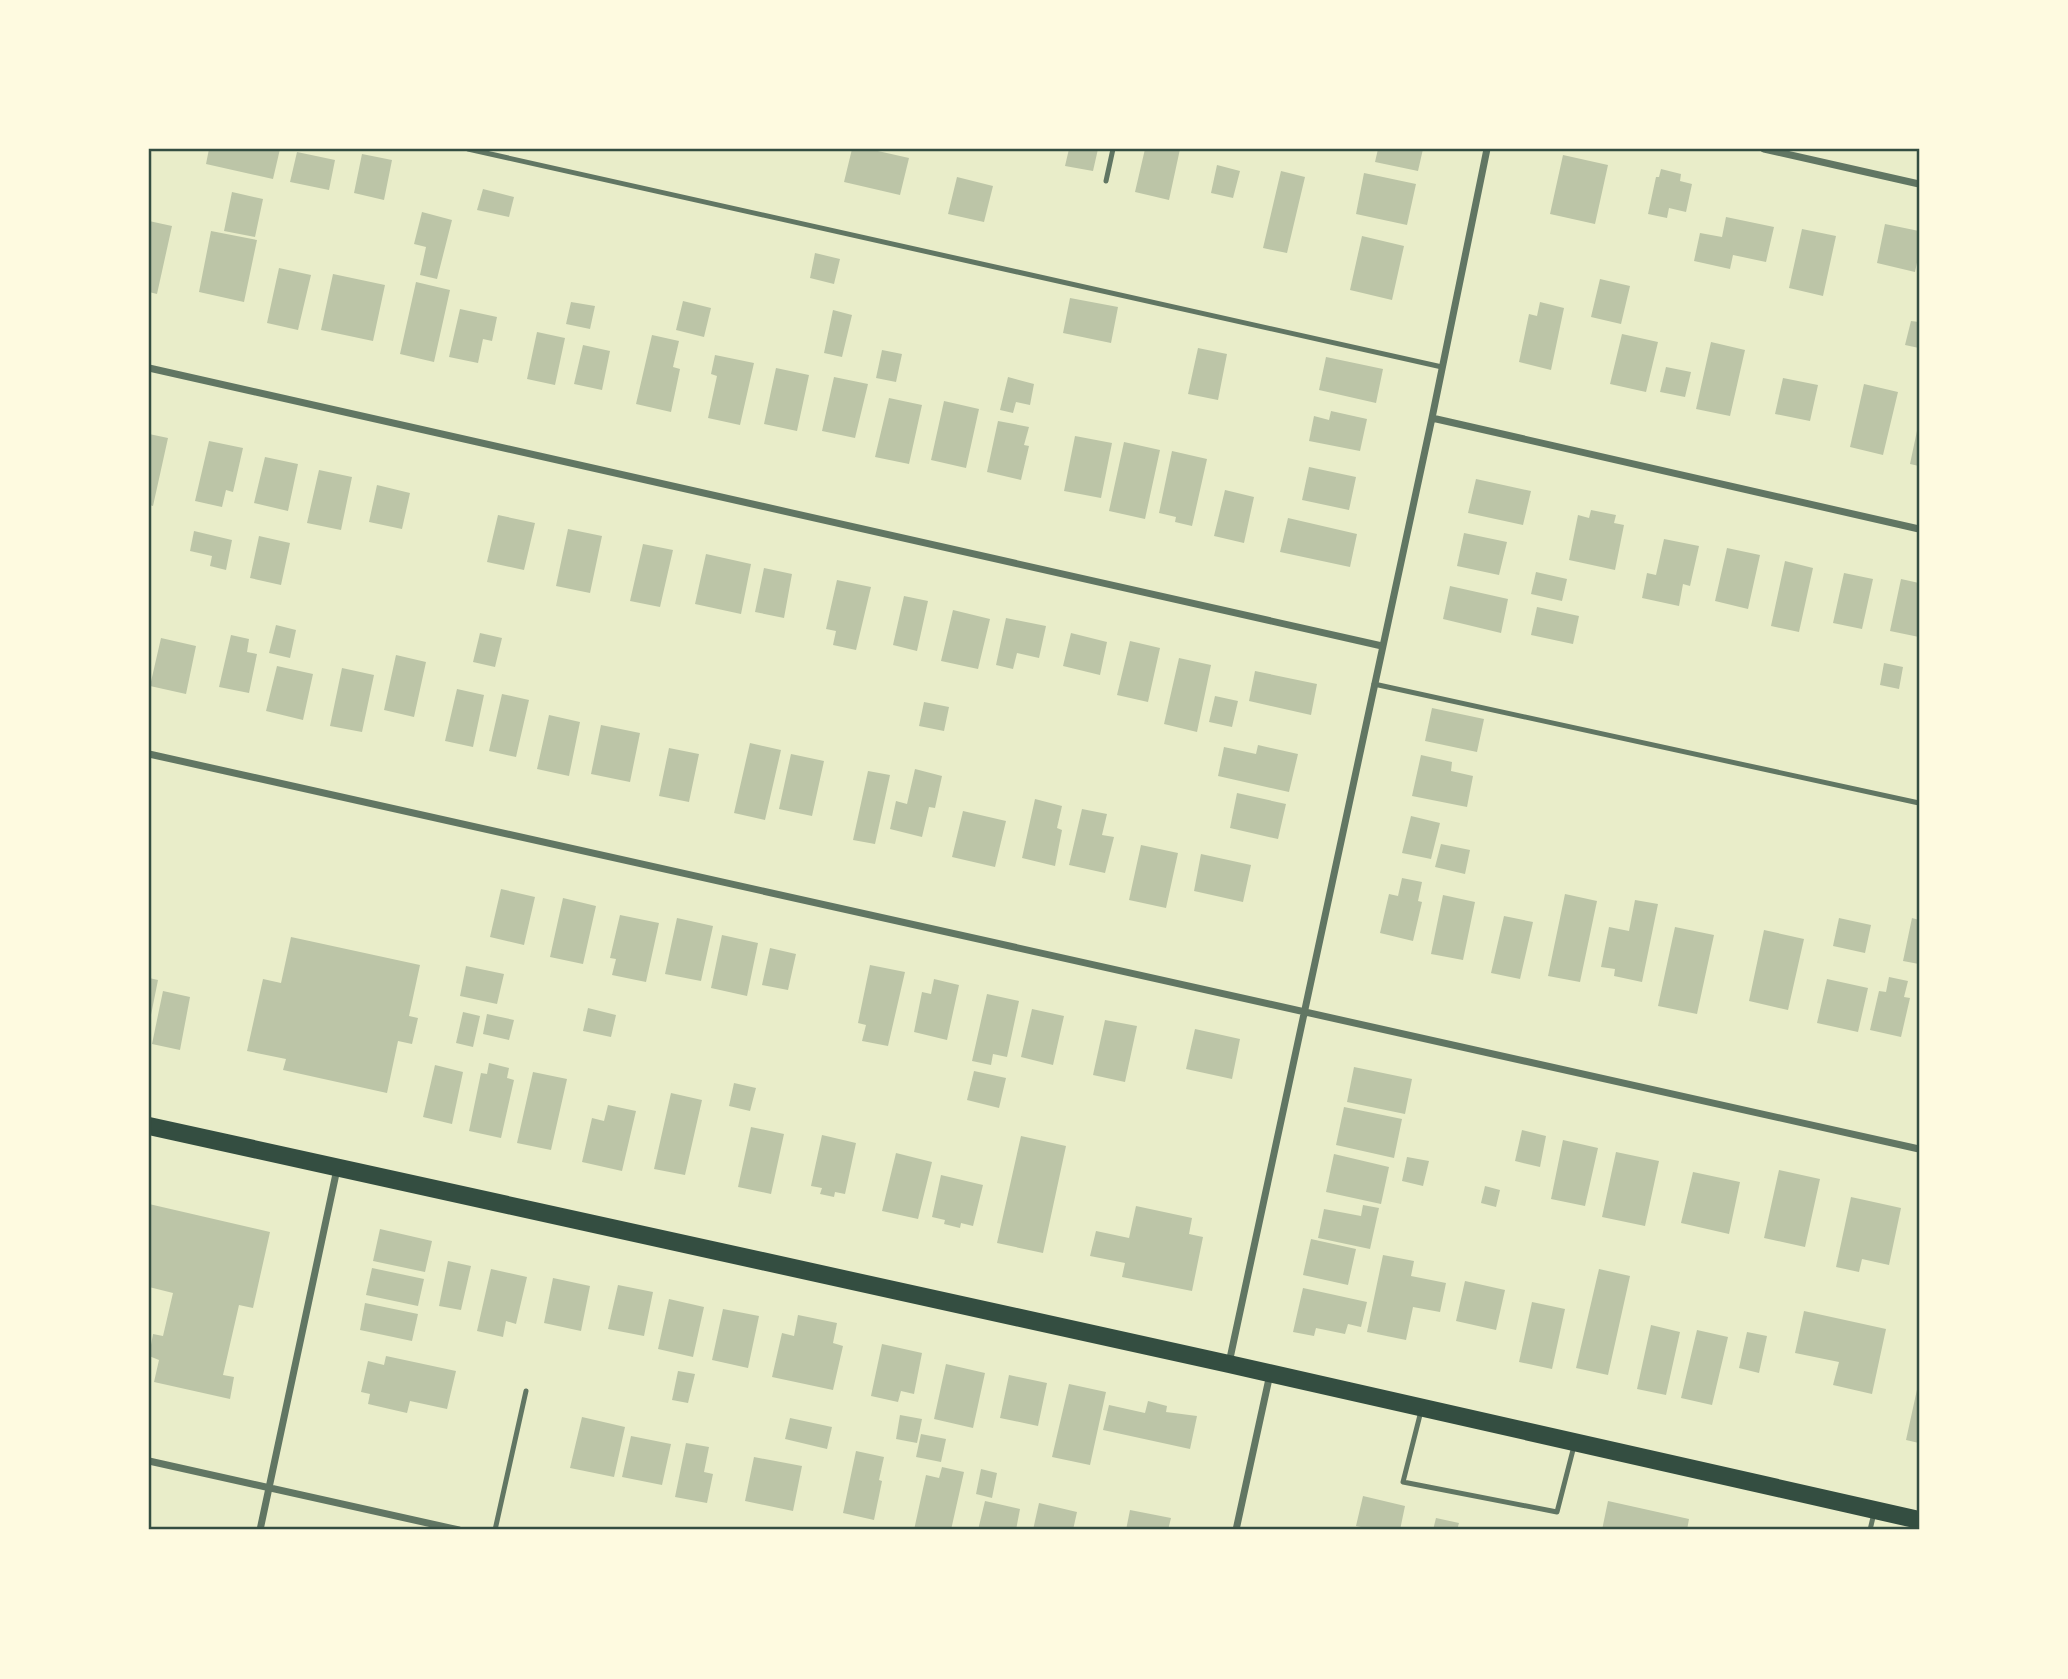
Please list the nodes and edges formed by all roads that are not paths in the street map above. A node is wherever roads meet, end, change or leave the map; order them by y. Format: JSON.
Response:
{"nodes":[{"id":1,"x":468,"y":149,"type":"edge"},
{"id":2,"x":1113,"y":149,"type":"edge"},
{"id":3,"x":1487,"y":149,"type":"edge"},
{"id":4,"x":1764,"y":149,"type":"edge"},
{"id":5,"x":1106,"y":181,"type":"dead end"},
{"id":6,"x":1919,"y":184,"type":"edge"},
{"id":7,"x":1443,"y":367,"type":"junction"},
{"id":8,"x":149,"y":368,"type":"edge"},
{"id":9,"x":1432,"y":418,"type":"junction"},
{"id":10,"x":1919,"y":529,"type":"edge"},
{"id":11,"x":1382,"y":646,"type":"junction"},
{"id":12,"x":1374,"y":684,"type":"junction"},
{"id":13,"x":149,"y":754,"type":"edge"},
{"id":14,"x":1919,"y":803,"type":"edge"},
{"id":15,"x":1303,"y":1011,"type":"junction"},
{"id":16,"x":149,"y":1126,"type":"edge"},
{"id":17,"x":1919,"y":1149,"type":"edge"},
{"id":18,"x":337,"y":1168,"type":"junction"},
{"id":19,"x":1229,"y":1364,"type":"junction"},
{"id":20,"x":1270,"y":1373,"type":"junction"},
{"id":21,"x":526,"y":1391,"type":"dead end"},
{"id":22,"x":1422,"y":1408,"type":"junction"},
{"id":23,"x":1574,"y":1442,"type":"junction"},
{"id":24,"x":149,"y":1461,"type":"edge"},
{"id":25,"x":269,"y":1489,"type":"junction"},
{"id":26,"x":1875,"y":1510,"type":"junction"},
{"id":27,"x":1919,"y":1520,"type":"edge"},
{"id":28,"x":260,"y":1530,"type":"edge"},
{"id":29,"x":460,"y":1530,"type":"edge"},
{"id":30,"x":495,"y":1530,"type":"edge"},
{"id":31,"x":1236,"y":1530,"type":"edge"},
{"id":32,"x":1870,"y":1530,"type":"edge"}],
"edges":[{"from":1,"to":7,"type":"lane"},
{"from":2,"to":5,"type":"lane"},
{"from":3,"to":7,"type":"street"},
{"from":4,"to":6,"type":"street"},
{"from":7,"to":9,"type":"street"},
{"from":8,"to":11,"type":"street"},
{"from":9,"to":10,"type":"street"},
{"from":9,"to":11,"type":"street"},
{"from":11,"to":12,"type":"street"},
{"from":12,"to":14,"type":"lane"},
{"from":12,"to":15,"type":"street"},
{"from":13,"to":15,"type":"street"},
{"from":15,"to":17,"type":"street"},
{"from":15,"to":19,"type":"street"},
{"from":16,"to":18,"type":"main road"},
{"from":18,"to":19,"type":"main road"},
{"from":18,"to":25,"type":"street"},
{"from":19,"to":20,"type":"main road"},
{"from":20,"to":22,"type":"main road"},
{"from":20,"to":31,"type":"street"},
{"from":21,"to":30,"type":"lane"},
{"from":22,"to":23,"type":"main road"},
{"from":22,"to":23,"type":"lane"},
{"from":23,"to":26,"type":"main road"},
{"from":24,"to":25,"type":"street"},
{"from":25,"to":28,"type":"street"},
{"from":25,"to":29,"type":"street"},
{"from":26,"to":27,"type":"main road"},
{"from":26,"to":32,"type":"lane"}]}
